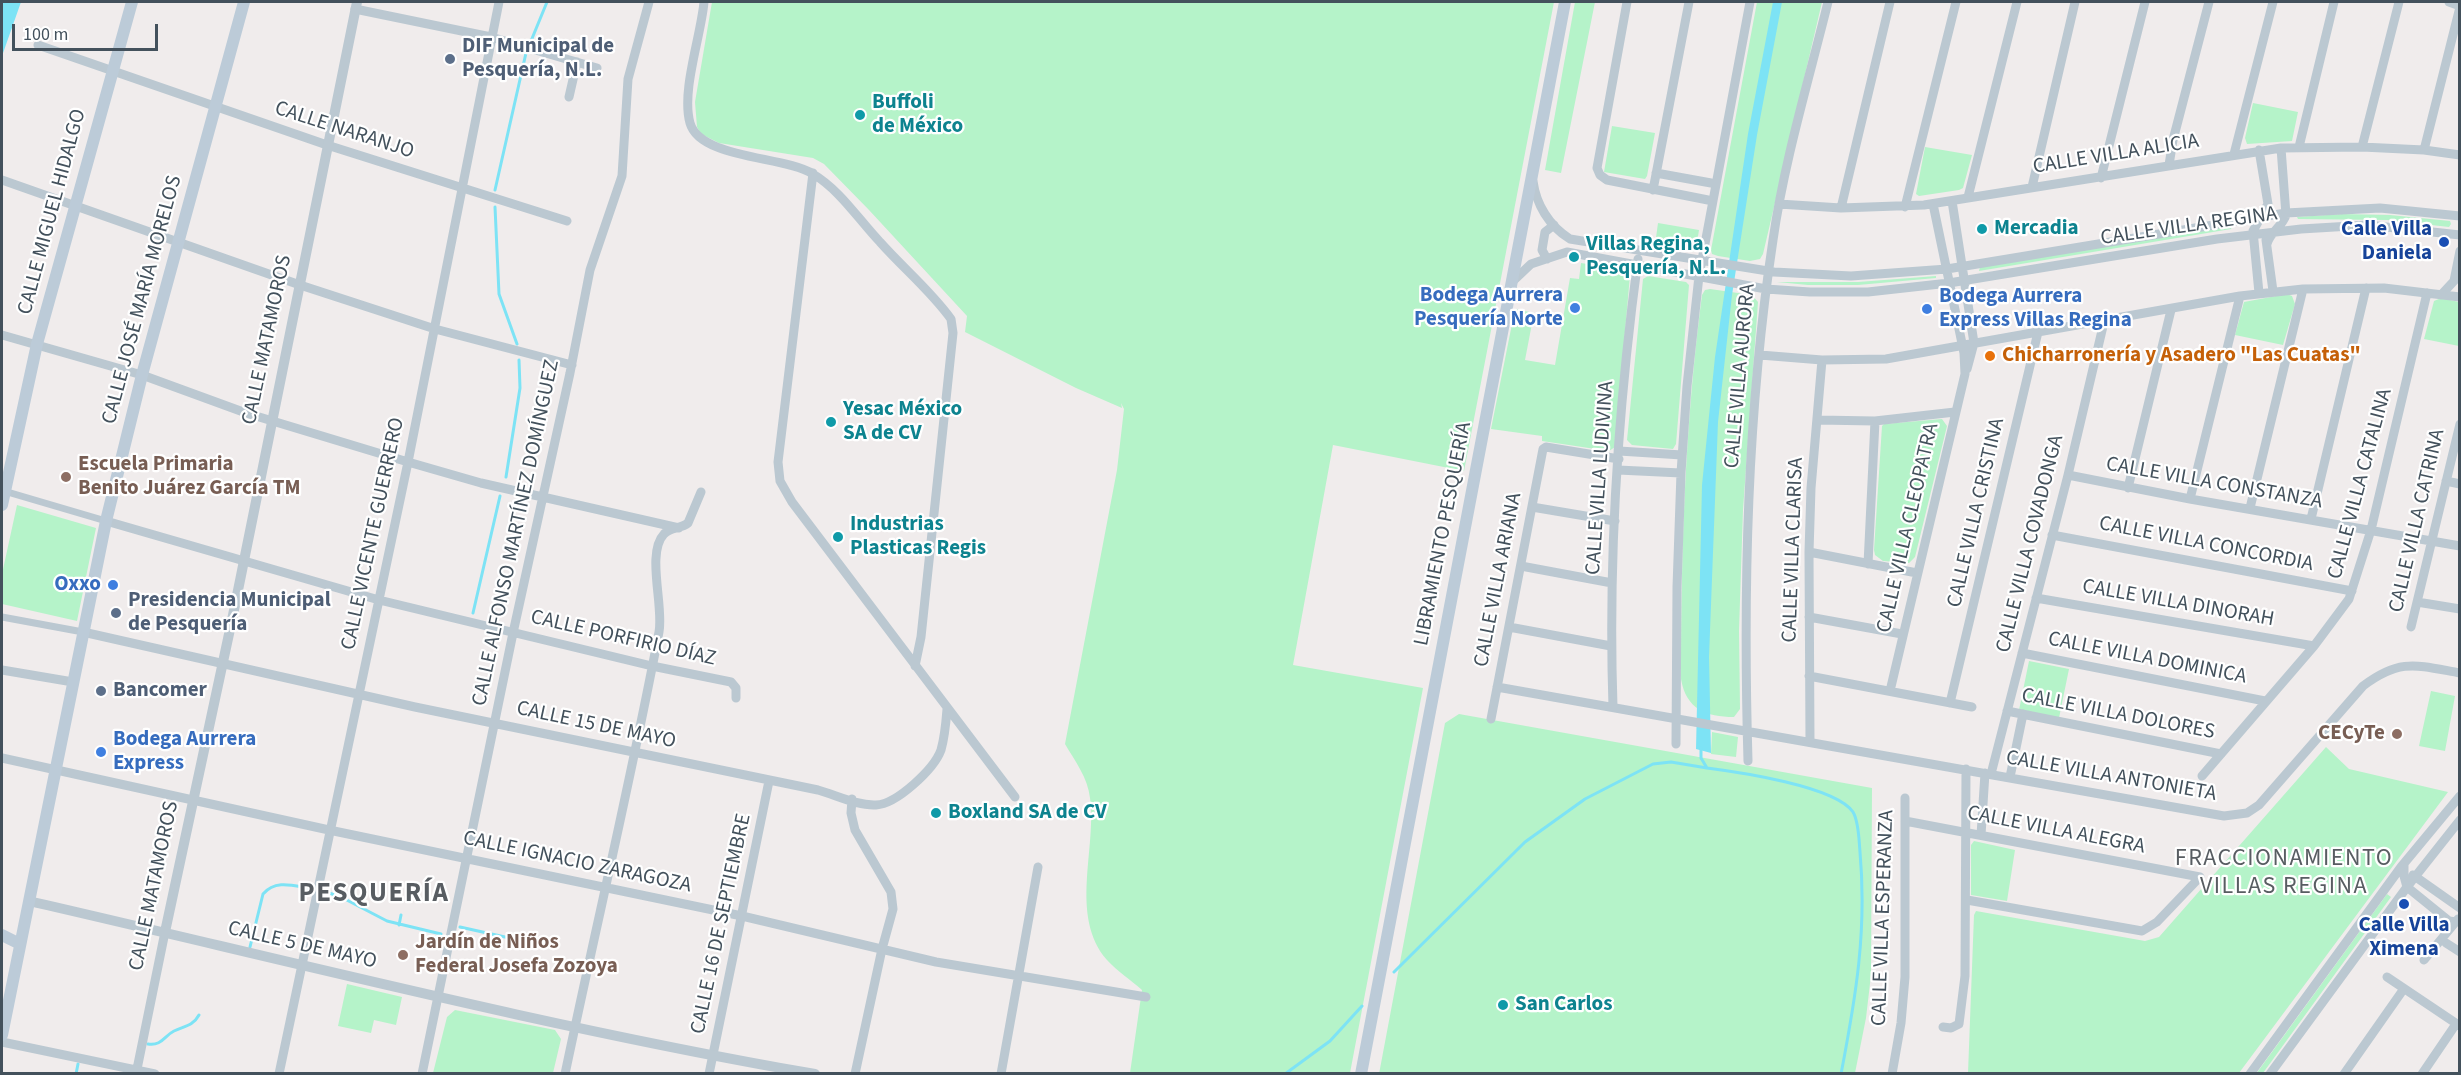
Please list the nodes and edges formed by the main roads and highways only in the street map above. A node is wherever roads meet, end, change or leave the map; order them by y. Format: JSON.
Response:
{"nodes":[{"id":1,"x":132,"y":2,"type":"edge"},
{"id":2,"x":244,"y":2,"type":"edge"},
{"id":3,"x":1565,"y":2,"type":"edge"},
{"id":4,"x":3,"y":491,"type":"edge"},
{"id":5,"x":2,"y":505,"type":"edge"},
{"id":6,"x":2,"y":935,"type":"edge"},
{"id":7,"x":20,"y":944,"type":"junction"},
{"id":8,"x":2,"y":1035,"type":"edge"},
{"id":9,"x":1361,"y":1074,"type":"edge"}],
"edges":[{"from":1,"to":4,"type":"main road","name":"CALLE MIGUEL HIDALGO"},
{"from":2,"to":7,"type":"main road","name":"CALLE JOSÉ MARÍA MORELOS"},
{"from":3,"to":9,"type":"main road","name":"LIBRAMIENTO PESQUERÍA"},
{"from":4,"to":5,"type":"main road","name":"CALLE MIGUEL HIDALGO"},
{"from":6,"to":7,"type":"main road"},
{"from":7,"to":8,"type":"main road","name":"CALLE JOSÉ MARÍA MORELOS"}]}
